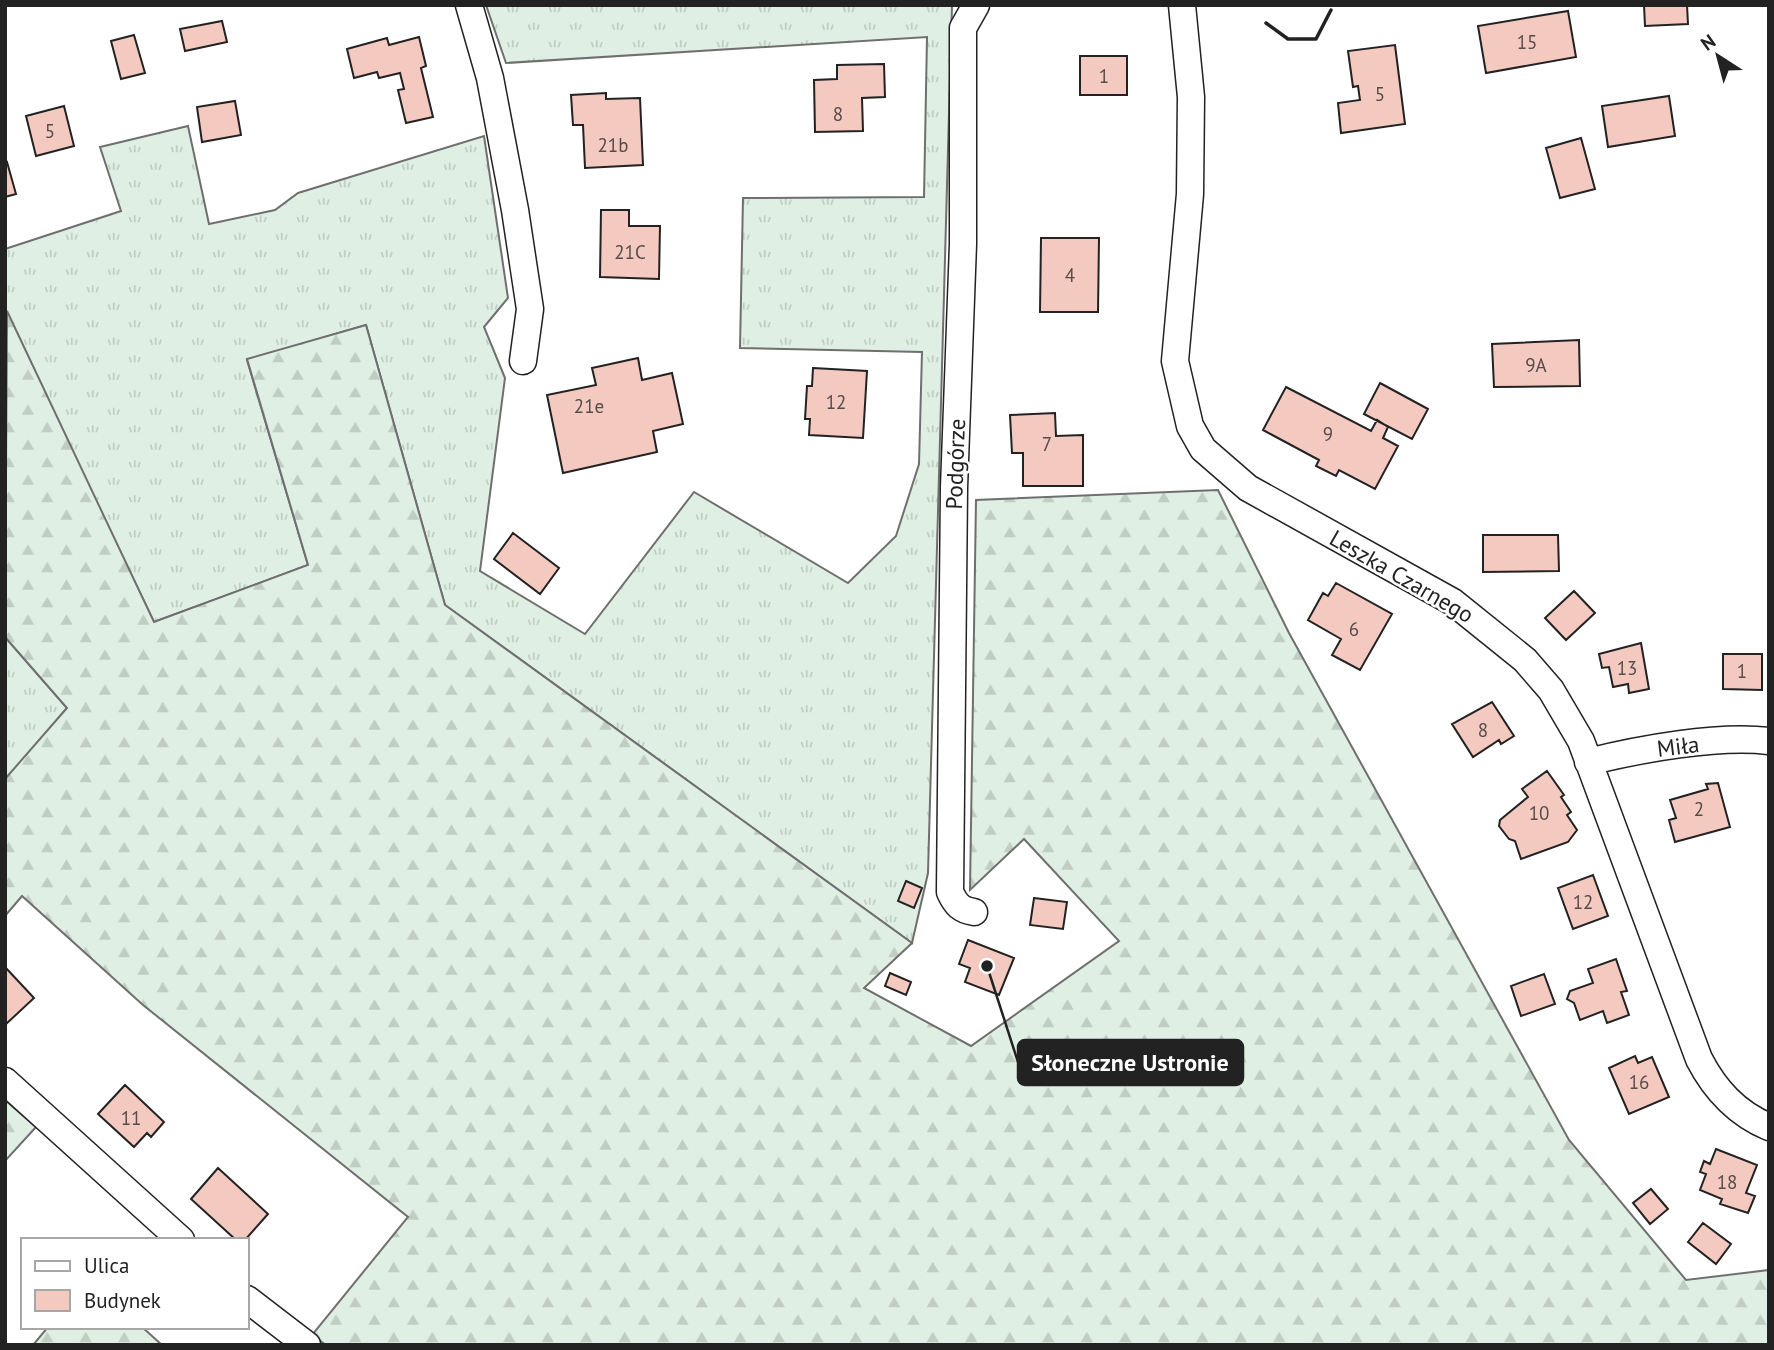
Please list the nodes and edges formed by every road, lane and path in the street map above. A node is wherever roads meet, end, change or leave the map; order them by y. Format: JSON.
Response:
{"nodes":[{"id":1,"x":469,"y":5,"type":"edge"},
{"id":2,"x":976,"y":5,"type":"edge"},
{"id":3,"x":1182,"y":5,"type":"edge"},
{"id":4,"x":523,"y":361,"type":"dead end"},
{"id":5,"x":1769,"y":741,"type":"edge"},
{"id":6,"x":1588,"y":762,"type":"junction"},
{"id":7,"x":974,"y":912,"type":"dead end"},
{"id":8,"x":5,"y":1081,"type":"edge"},
{"id":9,"x":1769,"y":1126,"type":"edge"},
{"id":10,"x":179,"y":1238,"type":"edge"},
{"id":11,"x":248,"y":1300,"type":"edge"},
{"id":12,"x":307,"y":1345,"type":"edge"}],
"edges":[{"from":1,"to":4,"type":"street"},
{"from":2,"to":7,"type":"street","name":"Podgórze"},
{"from":3,"to":6,"type":"street","name":"Leszka Czarnego"},
{"from":5,"to":6,"type":"street","name":"Miła"},
{"from":6,"to":9,"type":"street","name":"Leszka Czarnego"},
{"from":8,"to":10,"type":"street"},
{"from":11,"to":12,"type":"street"}]}
